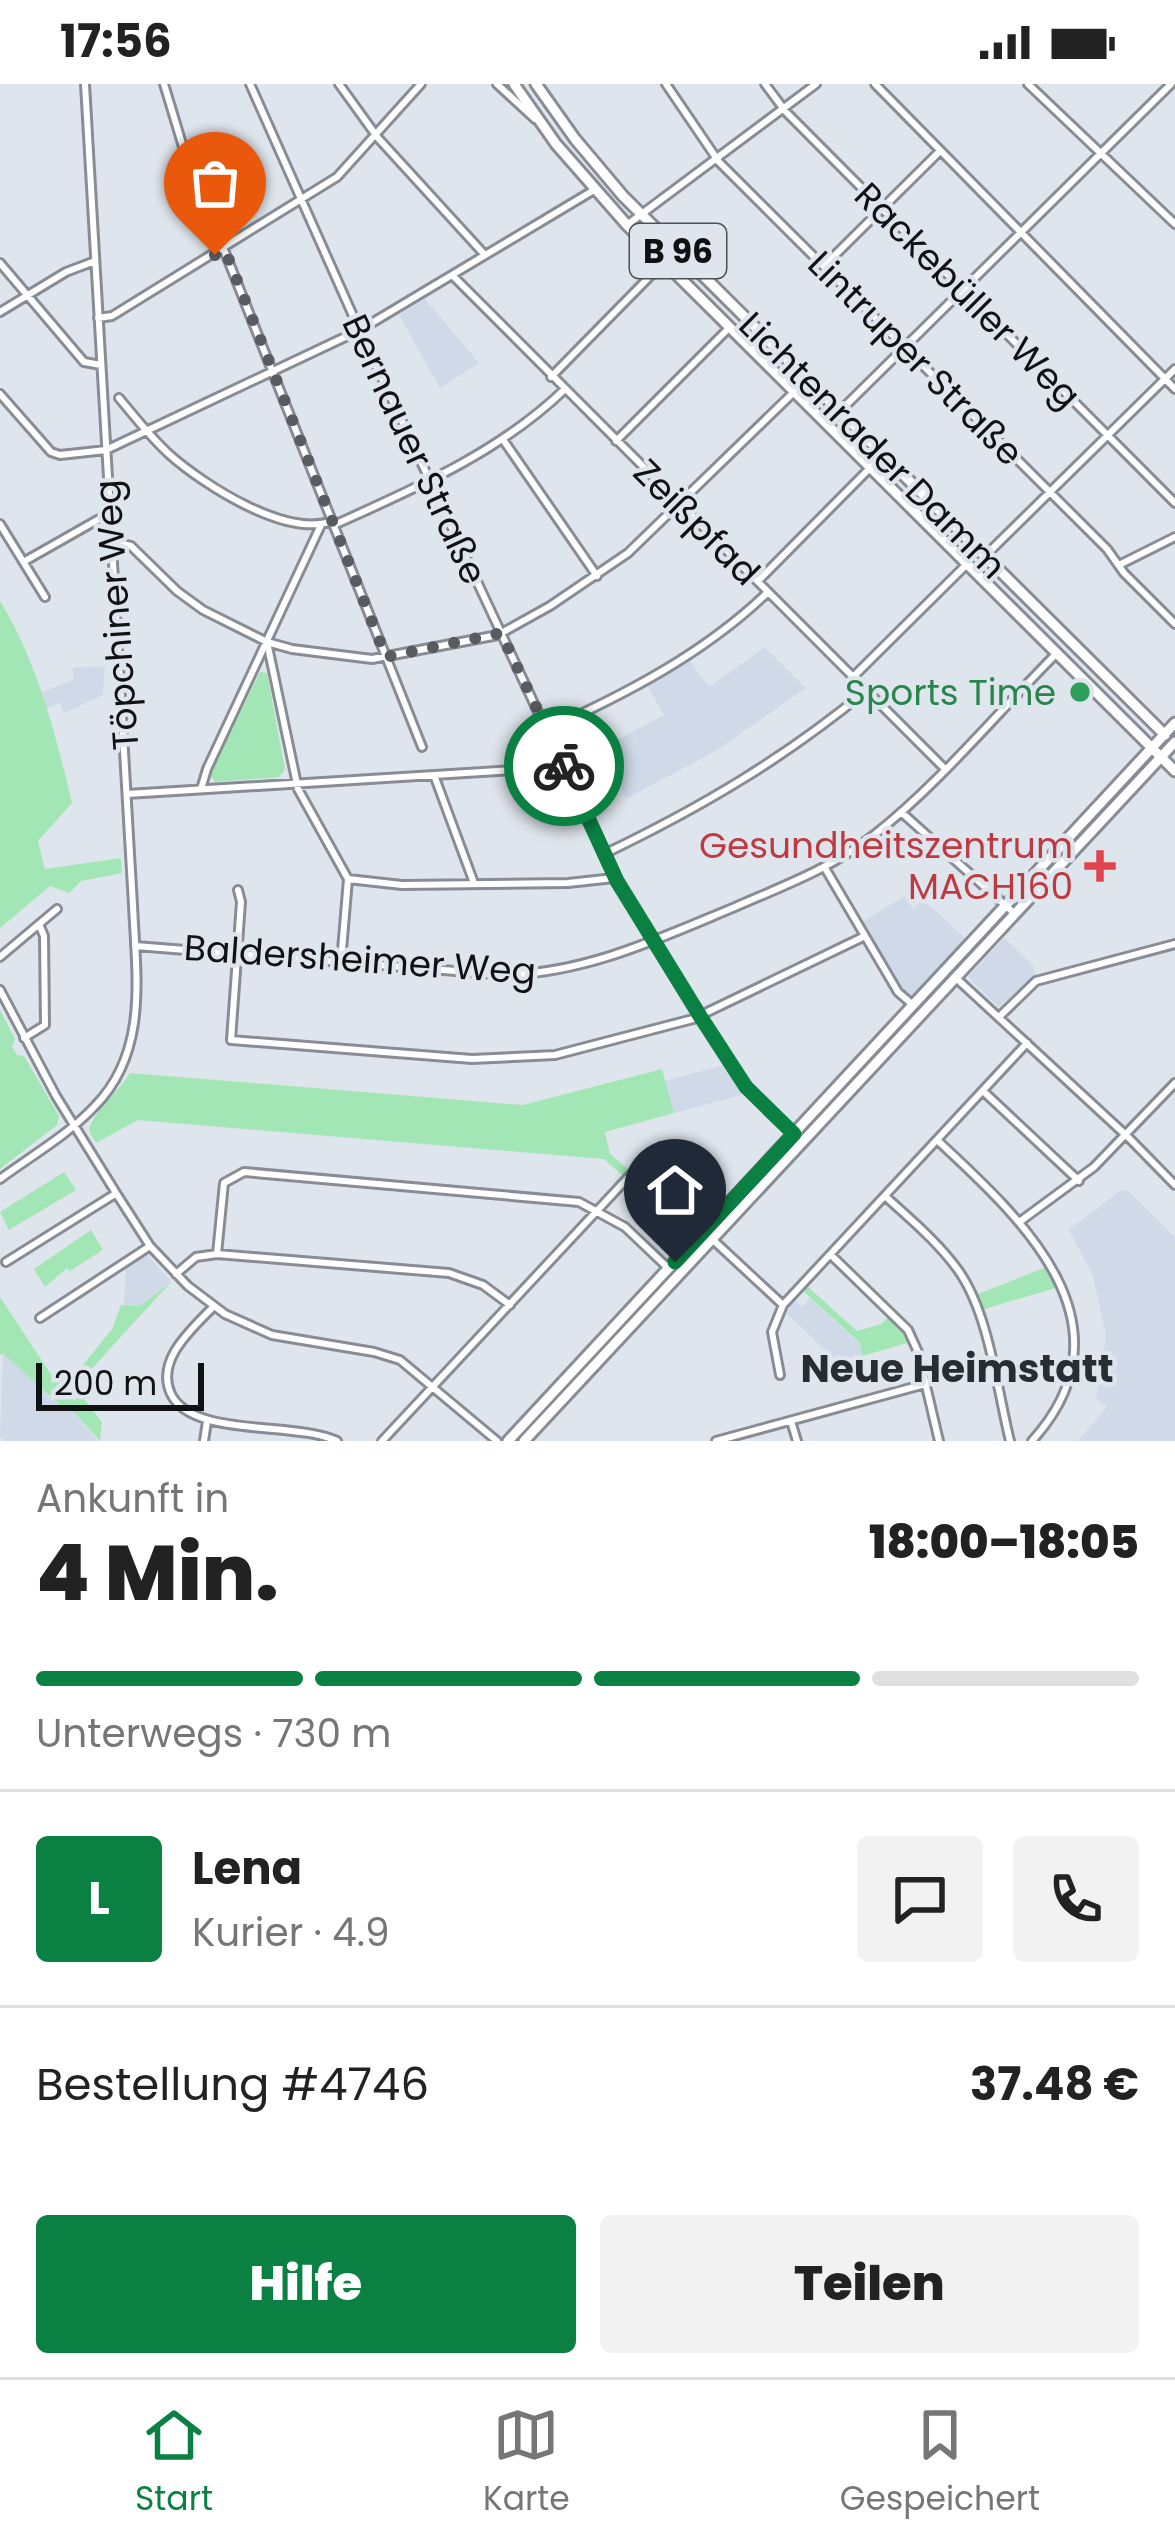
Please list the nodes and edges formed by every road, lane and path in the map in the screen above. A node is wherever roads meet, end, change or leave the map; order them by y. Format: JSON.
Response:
{"nodes":[{"id":1,"x":85,"y":84,"type":"edge"},
{"id":2,"x":164,"y":84,"type":"edge"},
{"id":3,"x":250,"y":84,"type":"edge"},
{"id":4,"x":339,"y":84,"type":"edge"},
{"id":5,"x":422,"y":84,"type":"edge"},
{"id":6,"x":497,"y":84,"type":"edge"},
{"id":7,"x":514,"y":84,"type":"edge"},
{"id":8,"x":536,"y":84,"type":"edge"},
{"id":9,"x":666,"y":84,"type":"edge"},
{"id":10,"x":765,"y":84,"type":"edge"},
{"id":11,"x":816,"y":84,"type":"edge"},
{"id":12,"x":874,"y":84,"type":"edge"},
{"id":13,"x":1028,"y":84,"type":"edge"},
{"id":14,"x":1171,"y":84,"type":"edge"},
{"id":15,"x":784,"y":108,"type":"junction"},
{"id":16,"x":538,"y":121,"type":"junction"},
{"id":17,"x":374,"y":134,"type":"junction"},
{"id":18,"x":940,"y":151,"type":"junction"},
{"id":19,"x":1101,"y":153,"type":"junction"},
{"id":20,"x":716,"y":158,"type":"junction"},
{"id":21,"x":594,"y":190,"type":"junction"},
{"id":22,"x":302,"y":200,"type":"junction"},
{"id":23,"x":882,"y":208,"type":"junction"},
{"id":24,"x":641,"y":214,"type":"junction"},
{"id":25,"x":1175,"y":224,"type":"edge"},
{"id":26,"x":627,"y":225,"type":"junction"},
{"id":27,"x":1021,"y":232,"type":"junction"},
{"id":28,"x":225,"y":250,"type":"junction"},
{"id":29,"x":485,"y":255,"type":"junction"},
{"id":30,"x":95,"y":261,"type":"junction"},
{"id":31,"x":664,"y":262,"type":"junction"},
{"id":32,"x":0,"y":263,"type":"edge"},
{"id":33,"x":824,"y":266,"type":"junction"},
{"id":34,"x":452,"y":275,"type":"junction"},
{"id":35,"x":964,"y":290,"type":"junction"},
{"id":36,"x":27,"y":296,"type":"junction"},
{"id":37,"x":0,"y":312,"type":"edge"},
{"id":38,"x":98,"y":318,"type":"junction"},
{"id":39,"x":729,"y":328,"type":"junction"},
{"id":40,"x":360,"y":331,"type":"junction"},
{"id":41,"x":905,"y":347,"type":"junction"},
{"id":42,"x":101,"y":365,"type":"junction"},
{"id":43,"x":1175,"y":369,"type":"edge"},
{"id":44,"x":273,"y":372,"type":"junction"},
{"id":45,"x":551,"y":377,"type":"junction"},
{"id":46,"x":1165,"y":379,"type":"junction"},
{"id":47,"x":808,"y":381,"type":"junction"},
{"id":48,"x":565,"y":389,"type":"junction"},
{"id":49,"x":1175,"y":389,"type":"edge"},
{"id":50,"x":794,"y":392,"type":"junction"},
{"id":51,"x":0,"y":394,"type":"edge"},
{"id":52,"x":119,"y":398,"type":"dead end"},
{"id":53,"x":840,"y":412,"type":"junction"},
{"id":54,"x":827,"y":424,"type":"junction"},
{"id":55,"x":147,"y":432,"type":"junction"},
{"id":56,"x":1107,"y":435,"type":"junction"},
{"id":57,"x":503,"y":439,"type":"junction"},
{"id":58,"x":616,"y":441,"type":"junction"},
{"id":59,"x":106,"y":450,"type":"junction"},
{"id":60,"x":870,"y":468,"type":"junction"},
{"id":61,"x":430,"y":481,"type":"junction"},
{"id":62,"x":1050,"y":492,"type":"junction"},
{"id":63,"x":1175,"y":503,"type":"edge"},
{"id":64,"x":681,"y":506,"type":"junction"},
{"id":65,"x":110,"y":518,"type":"junction"},
{"id":66,"x":333,"y":523,"type":"junction"},
{"id":67,"x":0,"y":524,"type":"edge"},
{"id":68,"x":321,"y":525,"type":"junction"},
{"id":69,"x":1175,"y":537,"type":"edge"},
{"id":70,"x":112,"y":542,"type":"junction"},
{"id":71,"x":985,"y":556,"type":"junction"},
{"id":72,"x":25,"y":561,"type":"junction"},
{"id":73,"x":967,"y":563,"type":"junction"},
{"id":74,"x":1118,"y":565,"type":"junction"},
{"id":75,"x":597,"y":576,"type":"junction"},
{"id":76,"x":758,"y":581,"type":"junction"},
{"id":77,"x":768,"y":592,"type":"junction"},
{"id":78,"x":45,"y":597,"type":"dead end"},
{"id":79,"x":1175,"y":625,"type":"edge"},
{"id":80,"x":501,"y":633,"type":"junction"},
{"id":81,"x":267,"y":642,"type":"junction"},
{"id":82,"x":1057,"y":653,"type":"junction"},
{"id":83,"x":386,"y":657,"type":"junction"},
{"id":84,"x":854,"y":677,"type":"junction"},
{"id":85,"x":867,"y":690,"type":"junction"},
{"id":86,"x":1136,"y":705,"type":"junction"},
{"id":87,"x":1124,"y":718,"type":"junction"},
{"id":88,"x":1175,"y":723,"type":"edge"},
{"id":89,"x":546,"y":730,"type":"junction"},
{"id":90,"x":1172,"y":742,"type":"edge"},
{"id":91,"x":422,"y":747,"type":"dead end"},
{"id":92,"x":1157,"y":752,"type":"junction"},
{"id":93,"x":564,"y":767,"type":"junction"},
{"id":94,"x":944,"y":767,"type":"junction"},
{"id":95,"x":1175,"y":771,"type":"edge"},
{"id":96,"x":434,"y":773,"type":"junction"},
{"id":97,"x":296,"y":783,"type":"junction"},
{"id":98,"x":201,"y":789,"type":"junction"},
{"id":99,"x":127,"y":794,"type":"junction"},
{"id":100,"x":901,"y":812,"type":"junction"},
{"id":101,"x":604,"y":854,"type":"junction"},
{"id":102,"x":825,"y":868,"type":"junction"},
{"id":103,"x":615,"y":877,"type":"junction"},
{"id":104,"x":348,"y":879,"type":"junction"},
{"id":105,"x":474,"y":883,"type":"junction"},
{"id":106,"x":238,"y":890,"type":"dead end"},
{"id":107,"x":56,"y":909,"type":"dead end"},
{"id":108,"x":1010,"y":910,"type":"junction"},
{"id":109,"x":39,"y":924,"type":"junction"},
{"id":110,"x":865,"y":935,"type":"junction"},
{"id":111,"x":653,"y":941,"type":"junction"},
{"id":112,"x":1175,"y":944,"type":"edge"},
{"id":113,"x":135,"y":946,"type":"junction"},
{"id":114,"x":237,"y":953,"type":"junction"},
{"id":115,"x":0,"y":957,"type":"edge"},
{"id":116,"x":341,"y":962,"type":"junction"},
{"id":117,"x":952,"y":974,"type":"junction"},
{"id":118,"x":0,"y":990,"type":"edge"},
{"id":119,"x":913,"y":1006,"type":"junction"},
{"id":120,"x":700,"y":1016,"type":"junction"},
{"id":121,"x":999,"y":1017,"type":"junction"},
{"id":122,"x":24,"y":1038,"type":"junction"},
{"id":123,"x":1027,"y":1043,"type":"junction"},
{"id":124,"x":1175,"y":1083,"type":"edge"},
{"id":125,"x":983,"y":1091,"type":"junction"},
{"id":126,"x":74,"y":1125,"type":"junction"},
{"id":127,"x":1127,"y":1135,"type":"junction"},
{"id":128,"x":799,"y":1138,"type":"junction"},
{"id":129,"x":937,"y":1140,"type":"junction"},
{"id":130,"x":661,"y":1147,"type":"dead end"},
{"id":131,"x":0,"y":1179,"type":"edge"},
{"id":132,"x":1078,"y":1180,"type":"junction"},
{"id":133,"x":1175,"y":1185,"type":"edge"},
{"id":134,"x":116,"y":1193,"type":"junction"},
{"id":135,"x":885,"y":1196,"type":"junction"},
{"id":136,"x":598,"y":1209,"type":"junction"},
{"id":137,"x":1022,"y":1221,"type":"junction"},
{"id":138,"x":712,"y":1239,"type":"junction"},
{"id":139,"x":150,"y":1246,"type":"junction"},
{"id":140,"x":218,"y":1253,"type":"junction"},
{"id":141,"x":831,"y":1255,"type":"junction"},
{"id":142,"x":6,"y":1262,"type":"dead end"},
{"id":143,"x":673,"y":1272,"type":"junction"},
{"id":144,"x":176,"y":1275,"type":"junction"},
{"id":145,"x":510,"y":1305,"type":"junction"},
{"id":146,"x":783,"y":1305,"type":"junction"},
{"id":147,"x":213,"y":1307,"type":"junction"},
{"id":148,"x":40,"y":1318,"type":"dead end"},
{"id":149,"x":780,"y":1376,"type":"dead end"},
{"id":150,"x":925,"y":1384,"type":"junction"},
{"id":151,"x":434,"y":1386,"type":"junction"},
{"id":152,"x":207,"y":1420,"type":"junction"},
{"id":153,"x":790,"y":1421,"type":"junction"},
{"id":154,"x":205,"y":1441,"type":"edge"},
{"id":155,"x":338,"y":1441,"type":"edge"},
{"id":156,"x":382,"y":1441,"type":"edge"},
{"id":157,"x":497,"y":1441,"type":"edge"},
{"id":158,"x":508,"y":1441,"type":"edge"},
{"id":159,"x":524,"y":1441,"type":"edge"},
{"id":160,"x":716,"y":1441,"type":"edge"},
{"id":161,"x":797,"y":1441,"type":"edge"},
{"id":162,"x":939,"y":1441,"type":"edge"},
{"id":163,"x":1010,"y":1441,"type":"edge"},
{"id":164,"x":1032,"y":1441,"type":"edge"}],
"edges":[{"from":1,"to":30,"type":"street","name":"Töpchiner Weg"},
{"from":2,"to":28,"type":"street"},
{"from":3,"to":22,"type":"street","name":"Bernauer Straße"},
{"from":4,"to":17,"type":"street"},
{"from":5,"to":17,"type":"street"},
{"from":6,"to":16,"type":"street","name":"Lichtenrader Damm"},
{"from":7,"to":16,"type":"main road","name":"Lichtenrader Damm","number":"B 96"},
{"from":8,"to":24,"type":"main road","name":"Lichtenrader Damm","number":"B 96"},
{"from":9,"to":20,"type":"street","name":"Lintruper Straße"},
{"from":10,"to":15,"type":"street","name":"Rackebüller Weg"},
{"from":11,"to":15,"type":"street"},
{"from":12,"to":18,"type":"street"},
{"from":13,"to":19,"type":"street"},
{"from":14,"to":19,"type":"street"},
{"from":15,"to":20,"type":"street"},
{"from":15,"to":23,"type":"street","name":"Rackebüller Weg"},
{"from":16,"to":21,"type":"main road","name":"Lichtenrader Damm","number":"B 96"},
{"from":17,"to":22,"type":"street"},
{"from":17,"to":29,"type":"street"},
{"from":18,"to":23,"type":"street"},
{"from":18,"to":27,"type":"street"},
{"from":19,"to":25,"type":"street"},
{"from":19,"to":27,"type":"street"},
{"from":20,"to":24,"type":"street"},
{"from":20,"to":33,"type":"street","name":"Lintruper Straße"},
{"from":21,"to":26,"type":"main road","name":"Lichtenrader Damm","number":"B 96"},
{"from":21,"to":29,"type":"street"},
{"from":22,"to":28,"type":"street"},
{"from":22,"to":40,"type":"street","name":"Bernauer Straße"},
{"from":23,"to":33,"type":"street"},
{"from":23,"to":35,"type":"street","name":"Rackebüller Weg"},
{"from":24,"to":26,"type":"street"},
{"from":24,"to":47,"type":"main road","name":"Lichtenrader Damm","number":"B 96"},
{"from":26,"to":31,"type":"main road","name":"Lichtenrader Damm","number":"B 96"},
{"from":27,"to":35,"type":"street"},
{"from":27,"to":46,"type":"street"},
{"from":28,"to":38,"type":"street"},
{"from":28,"to":44,"type":"street"},
{"from":29,"to":34,"type":"street"},
{"from":30,"to":36,"type":"street"},
{"from":30,"to":38,"type":"street","name":"Töpchiner Weg"},
{"from":31,"to":39,"type":"main road","name":"Lichtenrader Damm","number":"B 96"},
{"from":31,"to":45,"type":"street"},
{"from":32,"to":36,"type":"street"},
{"from":33,"to":41,"type":"street","name":"Lintruper Straße"},
{"from":34,"to":40,"type":"street"},
{"from":34,"to":45,"type":"street","name":"Zeißpfad"},
{"from":35,"to":41,"type":"street"},
{"from":35,"to":56,"type":"street","name":"Rackebüller Weg"},
{"from":36,"to":37,"type":"street"},
{"from":36,"to":42,"type":"street"},
{"from":38,"to":42,"type":"street","name":"Töpchiner Weg"},
{"from":39,"to":50,"type":"main road","name":"Lichtenrader Damm","number":"B 96"},
{"from":39,"to":58,"type":"street"},
{"from":40,"to":44,"type":"street"},
{"from":40,"to":61,"type":"street","name":"Bernauer Straße"},
{"from":41,"to":53,"type":"street"},
{"from":41,"to":62,"type":"street","name":"Lintruper Straße"},
{"from":42,"to":59,"type":"street","name":"Töpchiner Weg"},
{"from":43,"to":46,"type":"street"},
{"from":44,"to":55,"type":"street"},
{"from":44,"to":66,"type":"street"},
{"from":45,"to":48,"type":"street","name":"Zeißpfad"},
{"from":46,"to":49,"type":"street"},
{"from":46,"to":56,"type":"street"},
{"from":47,"to":50,"type":"street"},
{"from":47,"to":53,"type":"main road","name":"Lichtenrader Damm","number":"B 96"},
{"from":48,"to":57,"type":"street"},
{"from":48,"to":58,"type":"street","name":"Zeißpfad"},
{"from":50,"to":54,"type":"main road","name":"Lichtenrader Damm","number":"B 96"},
{"from":50,"to":64,"type":"street"},
{"from":51,"to":59,"type":"street"},
{"from":52,"to":55,"type":"street"},
{"from":53,"to":54,"type":"street"},
{"from":53,"to":71,"type":"main road","name":"Lichtenrader Damm","number":"B 96"},
{"from":54,"to":60,"type":"main road","name":"Lichtenrader Damm","number":"B 96"},
{"from":55,"to":59,"type":"street"},
{"from":55,"to":68,"type":"street"},
{"from":56,"to":62,"type":"street"},
{"from":56,"to":63,"type":"street","name":"Rackebüller Weg"},
{"from":57,"to":61,"type":"street"},
{"from":57,"to":75,"type":"street"},
{"from":58,"to":64,"type":"street","name":"Zeißpfad"},
{"from":59,"to":65,"type":"street","name":"Töpchiner Weg"},
{"from":60,"to":73,"type":"main road","name":"Lichtenrader Damm","number":"B 96"},
{"from":60,"to":76,"type":"street"},
{"from":61,"to":66,"type":"street"},
{"from":61,"to":80,"type":"street","name":"Bernauer Straße"},
{"from":62,"to":71,"type":"street"},
{"from":62,"to":74,"type":"street","name":"Lintruper Straße"},
{"from":64,"to":75,"type":"street"},
{"from":64,"to":76,"type":"street","name":"Zeißpfad"},
{"from":65,"to":70,"type":"street","name":"Töpchiner Weg"},
{"from":65,"to":72,"type":"street"},
{"from":66,"to":68,"type":"street"},
{"from":66,"to":83,"type":"street"},
{"from":67,"to":72,"type":"street"},
{"from":68,"to":81,"type":"street"},
{"from":69,"to":74,"type":"street"},
{"from":70,"to":81,"type":"street"},
{"from":70,"to":99,"type":"street","name":"Töpchiner Weg"},
{"from":71,"to":86,"type":"main road","name":"Lichtenrader Damm","number":"B 96"},
{"from":72,"to":78,"type":"street"},
{"from":73,"to":82,"type":"main road","name":"Lichtenrader Damm","number":"B 96"},
{"from":73,"to":84,"type":"street"},
{"from":74,"to":79,"type":"street","name":"Lintruper Straße"},
{"from":75,"to":80,"type":"street"},
{"from":76,"to":77,"type":"street","name":"Zeißpfad"},
{"from":77,"to":84,"type":"street","name":"Zeißpfad"},
{"from":77,"to":89,"type":"street"},
{"from":80,"to":83,"type":"street"},
{"from":80,"to":89,"type":"street","name":"Bernauer Straße"},
{"from":81,"to":83,"type":"street"},
{"from":81,"to":97,"type":"street"},
{"from":81,"to":98,"type":"street"},
{"from":82,"to":87,"type":"main road","name":"Lichtenrader Damm","number":"B 96"},
{"from":82,"to":94,"type":"street","name":"Baldersheimer Weg"},
{"from":83,"to":91,"type":"street"},
{"from":84,"to":85,"type":"street","name":"Zeißpfad"},
{"from":85,"to":94,"type":"street","name":"Zeißpfad"},
{"from":85,"to":101,"type":"street"},
{"from":86,"to":87,"type":"main road"},
{"from":86,"to":90,"type":"main road","name":"Lichtenrader Damm","number":"B 96"},
{"from":87,"to":92,"type":"main road","name":"Lichtenrader Damm","number":"B 96"},
{"from":88,"to":90,"type":"main road"},
{"from":89,"to":93,"type":"street","name":"Bernauer Straße"},
{"from":90,"to":92,"type":"main road"},
{"from":92,"to":95,"type":"main road","number":"B 96"},
{"from":92,"to":108,"type":"main road"},
{"from":93,"to":96,"type":"street"},
{"from":93,"to":101,"type":"street","name":"Bernauer Straße"},
{"from":94,"to":100,"type":"street","name":"Baldersheimer Weg"},
{"from":96,"to":97,"type":"street"},
{"from":96,"to":105,"type":"street"},
{"from":97,"to":98,"type":"street"},
{"from":97,"to":104,"type":"street"},
{"from":98,"to":99,"type":"street"},
{"from":99,"to":113,"type":"street","name":"Töpchiner Weg"},
{"from":100,"to":102,"type":"street","name":"Baldersheimer Weg"},
{"from":100,"to":108,"type":"street"},
{"from":101,"to":103,"type":"street","name":"Bernauer Straße"},
{"from":102,"to":110,"type":"street"},
{"from":102,"to":111,"type":"street","name":"Baldersheimer Weg"},
{"from":103,"to":105,"type":"street"},
{"from":103,"to":111,"type":"street","name":"Bernauer Straße"},
{"from":104,"to":105,"type":"street"},
{"from":104,"to":116,"type":"street"},
{"from":106,"to":114,"type":"street"},
{"from":107,"to":109,"type":"street"},
{"from":108,"to":117,"type":"main road"},
{"from":109,"to":115,"type":"street"},
{"from":109,"to":122,"type":"street"},
{"from":110,"to":119,"type":"street"},
{"from":110,"to":120,"type":"street"},
{"from":111,"to":116,"type":"street","name":"Baldersheimer Weg"},
{"from":111,"to":120,"type":"street","name":"Bernauer Straße"},
{"from":112,"to":121,"type":"street"},
{"from":113,"to":114,"type":"street","name":"Baldersheimer Weg"},
{"from":113,"to":126,"type":"street","name":"Töpchiner Weg"},
{"from":114,"to":116,"type":"street","name":"Baldersheimer Weg"},
{"from":114,"to":120,"type":"street"},
{"from":117,"to":119,"type":"main road"},
{"from":117,"to":121,"type":"street"},
{"from":117,"to":128,"type":"main road"},
{"from":118,"to":122,"type":"street"},
{"from":119,"to":128,"type":"main road"},
{"from":120,"to":128,"type":"street","name":"Bernauer Straße"},
{"from":121,"to":123,"type":"street"},
{"from":122,"to":126,"type":"street"},
{"from":123,"to":125,"type":"street"},
{"from":123,"to":127,"type":"street"},
{"from":124,"to":127,"type":"street"},
{"from":125,"to":129,"type":"street"},
{"from":125,"to":132,"type":"street"},
{"from":126,"to":131,"type":"street","name":"Töpchiner Weg"},
{"from":126,"to":134,"type":"street"},
{"from":127,"to":132,"type":"street"},
{"from":127,"to":133,"type":"street"},
{"from":128,"to":138,"type":"main road"},
{"from":128,"to":143,"type":"main road"},
{"from":129,"to":135,"type":"street"},
{"from":129,"to":137,"type":"street"},
{"from":130,"to":136,"type":"street"},
{"from":132,"to":137,"type":"street"},
{"from":134,"to":139,"type":"street"},
{"from":134,"to":142,"type":"street"},
{"from":135,"to":141,"type":"street"},
{"from":135,"to":163,"type":"street"},
{"from":136,"to":140,"type":"street"},
{"from":136,"to":143,"type":"street"},
{"from":136,"to":145,"type":"street"},
{"from":137,"to":164,"type":"street"},
{"from":138,"to":143,"type":"main road"},
{"from":138,"to":146,"type":"street"},
{"from":139,"to":144,"type":"street"},
{"from":139,"to":148,"type":"street"},
{"from":140,"to":144,"type":"street"},
{"from":140,"to":145,"type":"street"},
{"from":141,"to":146,"type":"street"},
{"from":141,"to":150,"type":"street"},
{"from":143,"to":158,"type":"main road"},
{"from":143,"to":159,"type":"main road"},
{"from":144,"to":147,"type":"street"},
{"from":145,"to":151,"type":"street"},
{"from":146,"to":149,"type":"street"},
{"from":147,"to":151,"type":"street"},
{"from":147,"to":152,"type":"street"},
{"from":150,"to":153,"type":"street"},
{"from":150,"to":162,"type":"street"},
{"from":151,"to":156,"type":"street"},
{"from":151,"to":157,"type":"street"},
{"from":152,"to":154,"type":"street"},
{"from":152,"to":155,"type":"street"},
{"from":153,"to":160,"type":"street"},
{"from":153,"to":161,"type":"street"}]}
